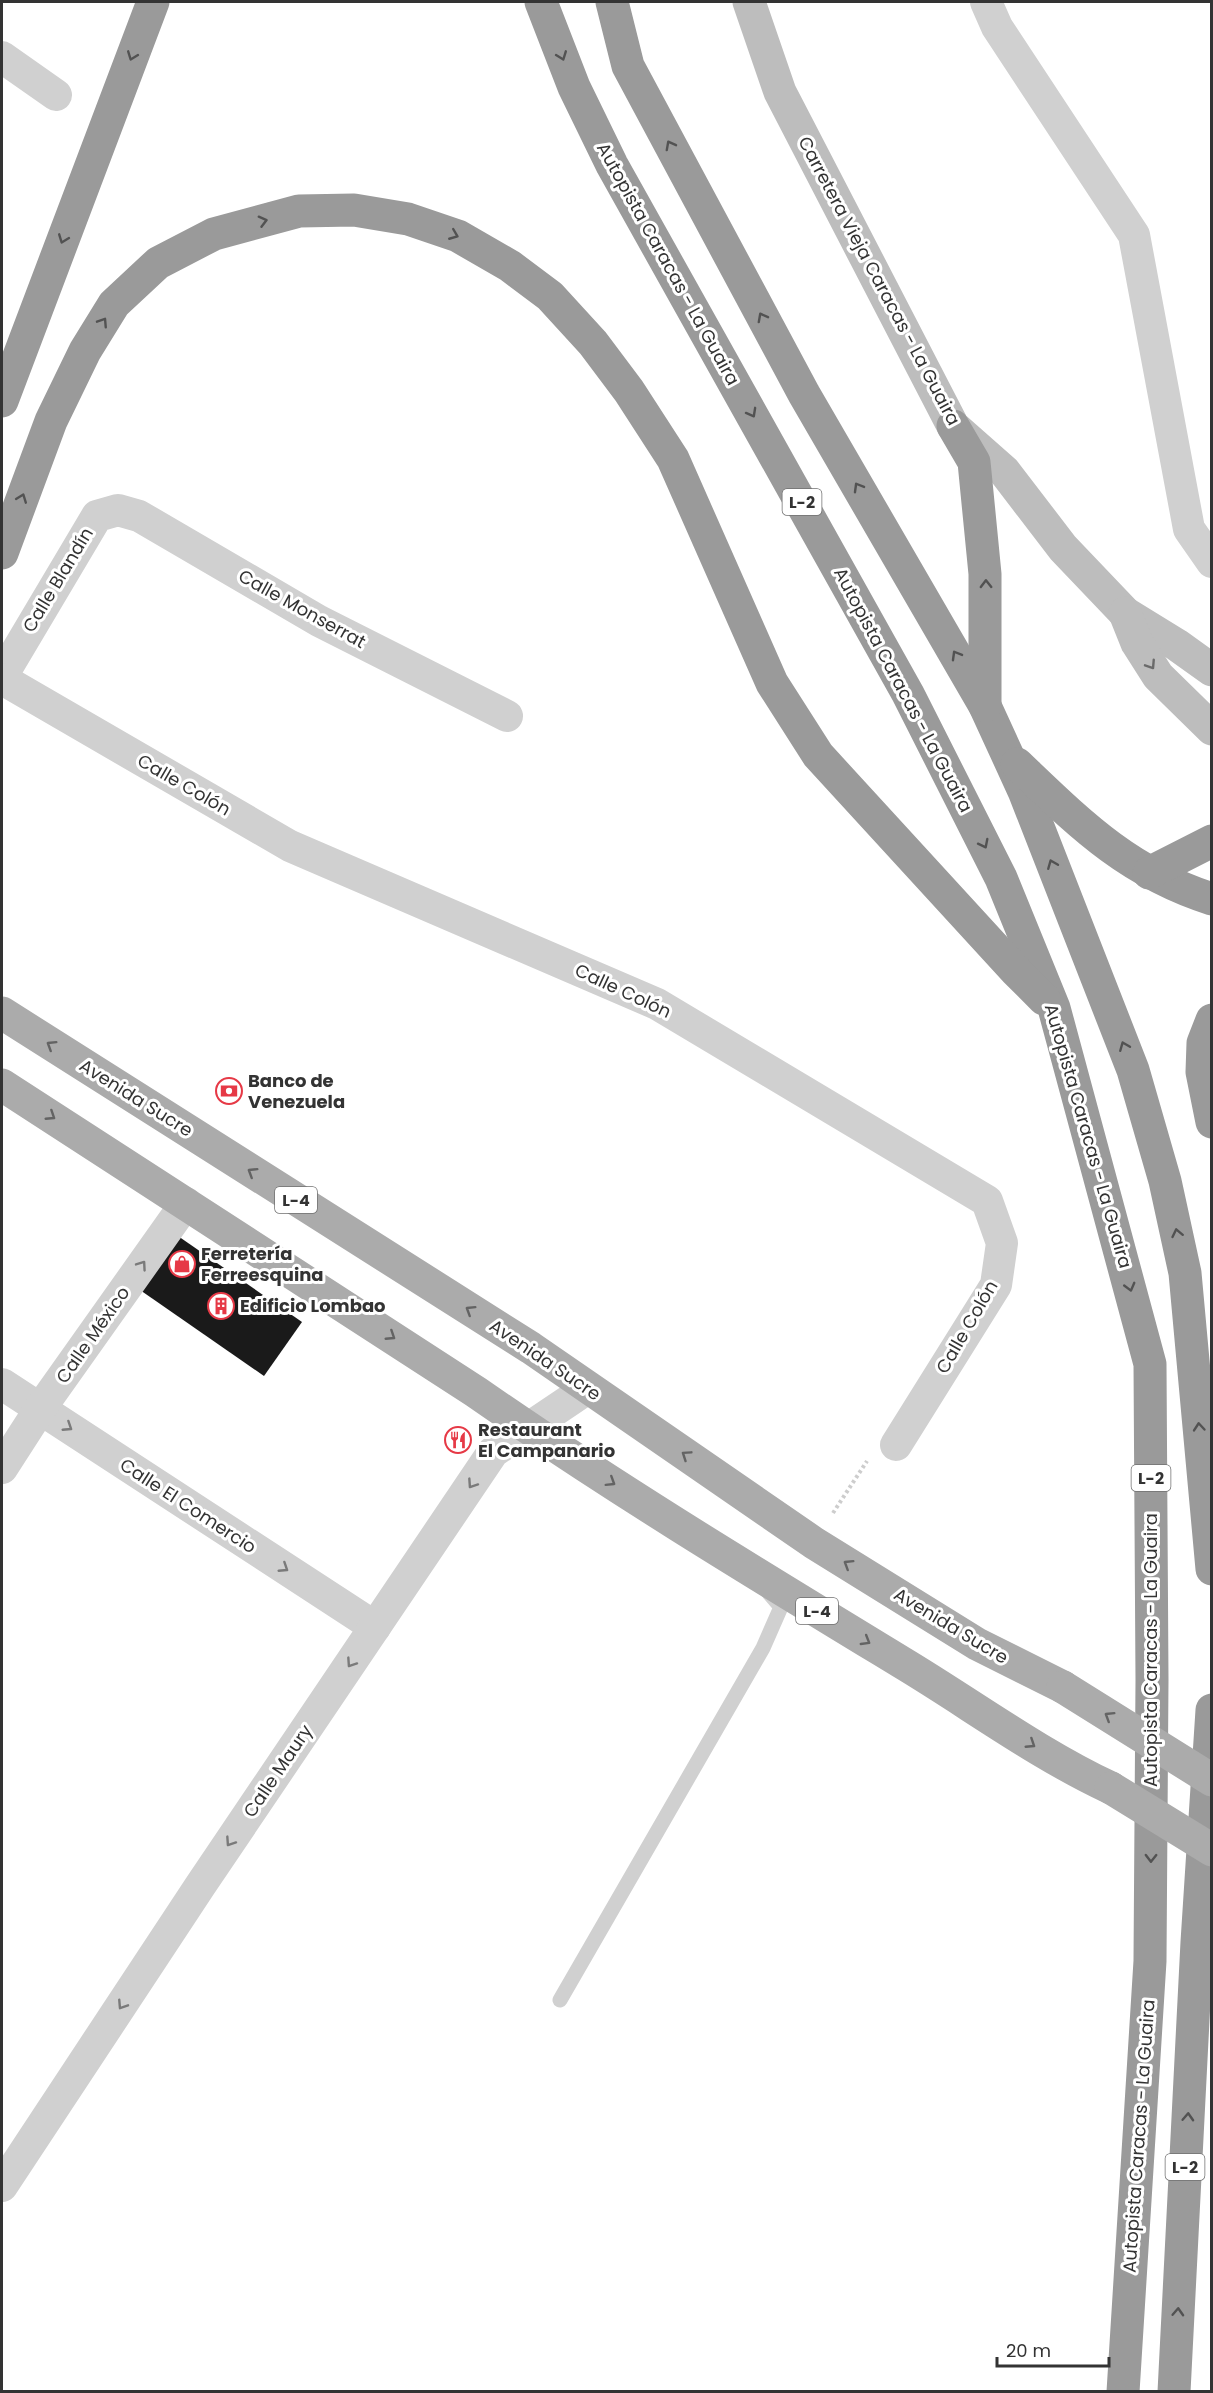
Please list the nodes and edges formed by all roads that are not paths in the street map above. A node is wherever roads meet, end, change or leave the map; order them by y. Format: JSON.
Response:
{"nodes":[{"id":1,"x":153,"y":2,"type":"edge"},
{"id":2,"x":541,"y":2,"type":"edge"},
{"id":3,"x":612,"y":2,"type":"edge"},
{"id":4,"x":749,"y":2,"type":"edge"},
{"id":5,"x":986,"y":2,"type":"edge"},
{"id":6,"x":2,"y":57,"type":"edge"},
{"id":7,"x":56,"y":95,"type":"dead end"},
{"id":8,"x":2,"y":401,"type":"edge"},
{"id":9,"x":953,"y":426,"type":"junction"},
{"id":10,"x":97,"y":516,"type":"joint"},
{"id":11,"x":2,"y":553,"type":"edge"},
{"id":12,"x":1212,"y":562,"type":"edge"},
{"id":13,"x":1125,"y":613,"type":"junction"},
{"id":14,"x":1212,"y":670,"type":"edge"},
{"id":15,"x":2,"y":677,"type":"edge"},
{"id":16,"x":986,"y":706,"type":"junction"},
{"id":17,"x":507,"y":716,"type":"dead end"},
{"id":18,"x":1212,"y":729,"type":"edge"},
{"id":19,"x":1007,"y":754,"type":"junction"},
{"id":20,"x":1212,"y":841,"type":"edge"},
{"id":21,"x":1149,"y":873,"type":"junction"},
{"id":22,"x":1212,"y":899,"type":"edge"},
{"id":23,"x":1054,"y":1008,"type":"junction"},
{"id":24,"x":2,"y":1013,"type":"edge"},
{"id":25,"x":1212,"y":1020,"type":"edge"},
{"id":26,"x":2,"y":1085,"type":"edge"},
{"id":27,"x":1212,"y":1122,"type":"edge"},
{"id":28,"x":186,"y":1203,"type":"junction"},
{"id":29,"x":2,"y":1384,"type":"edge"},
{"id":30,"x":588,"y":1388,"type":"junction"},
{"id":31,"x":40,"y":1409,"type":"junction"},
{"id":32,"x":526,"y":1428,"type":"junction"},
{"id":33,"x":896,"y":1445,"type":"road end"},
{"id":34,"x":2,"y":1468,"type":"edge"},
{"id":35,"x":1212,"y":1569,"type":"edge"},
{"id":36,"x":752,"y":1572,"type":"junction"},
{"id":37,"x":375,"y":1627,"type":"junction"},
{"id":38,"x":1212,"y":1710,"type":"edge"},
{"id":39,"x":1212,"y":1780,"type":"edge"},
{"id":40,"x":1212,"y":1850,"type":"edge"},
{"id":41,"x":1197,"y":1942,"type":"junction"},
{"id":42,"x":1212,"y":1971,"type":"edge"},
{"id":43,"x":560,"y":2000,"type":"dead end"},
{"id":44,"x":12,"y":2147,"type":"edge"},
{"id":45,"x":2,"y":2186,"type":"edge"},
{"id":46,"x":1123,"y":2391,"type":"edge"},
{"id":47,"x":1174,"y":2391,"type":"edge"}],
"edges":[{"from":1,"to":8,"type":"highway","one_way":true},
{"from":2,"to":23,"type":"highway","name":"Autopista Caracas - La Guaira","number":"L-2","one_way":true},
{"from":16,"to":3,"type":"highway","one_way":true},
{"from":4,"to":9,"type":"main road","name":"Carretera Vieja Caracas - La Guaira"},
{"from":5,"to":12,"type":"street"},
{"from":6,"to":7,"type":"street"},
{"from":9,"to":13,"type":"main road","name":"Carretera Vieja Caracas - La Guaira"},
{"from":16,"to":9,"type":"highway","one_way":true},
{"from":10,"to":15,"type":"street","name":"Calle Blandín"},
{"from":10,"to":17,"type":"street","name":"Calle Monserrat"},
{"from":11,"to":23,"type":"highway","one_way":true},
{"from":13,"to":14,"type":"main road"},
{"from":13,"to":18,"type":"main road","one_way":true},
{"from":15,"to":33,"type":"street","name":"Calle Colón"},
{"from":16,"to":19,"type":"highway"},
{"from":19,"to":21,"type":"highway"},
{"from":35,"to":19,"type":"highway","one_way":true},
{"from":20,"to":21,"type":"highway"},
{"from":21,"to":22,"type":"highway"},
{"from":23,"to":46,"type":"highway","name":"Autopista Caracas - La Guaira","number":"L-2","one_way":true},
{"from":30,"to":24,"type":"main road","name":"Avenida Sucre","number":"L-4","one_way":true},
{"from":25,"to":27,"type":"highway"},
{"from":26,"to":28,"type":"main road","number":"L-4","one_way":true},
{"from":31,"to":28,"type":"street","name":"Calle México","one_way":true},
{"from":28,"to":32,"type":"main road","number":"L-4","one_way":true},
{"from":29,"to":31,"type":"street","name":"Calle El Comercio"},
{"from":30,"to":32,"type":"street","name":"Calle Maury"},
{"from":39,"to":30,"type":"main road","name":"Avenida Sucre","number":"L-4","one_way":true,"bridge":true},
{"from":31,"to":34,"type":"street","name":"Calle México"},
{"from":31,"to":37,"type":"street","name":"Calle El Comercio","one_way":true},
{"from":32,"to":36,"type":"main road","number":"L-4","one_way":true},
{"from":32,"to":37,"type":"street","name":"Calle Maury","one_way":true},
{"from":36,"to":40,"type":"main road","number":"L-4","one_way":true,"bridge":true},
{"from":36,"to":43,"type":"lane"},
{"from":37,"to":44,"type":"street","name":"Calle Maury","one_way":true},
{"from":38,"to":41,"type":"highway","number":"L-2"},
{"from":41,"to":42,"type":"highway"},
{"from":47,"to":41,"type":"highway","number":"L-2","one_way":true},
{"from":44,"to":45,"type":"street","name":"Calle Maury"}]}
